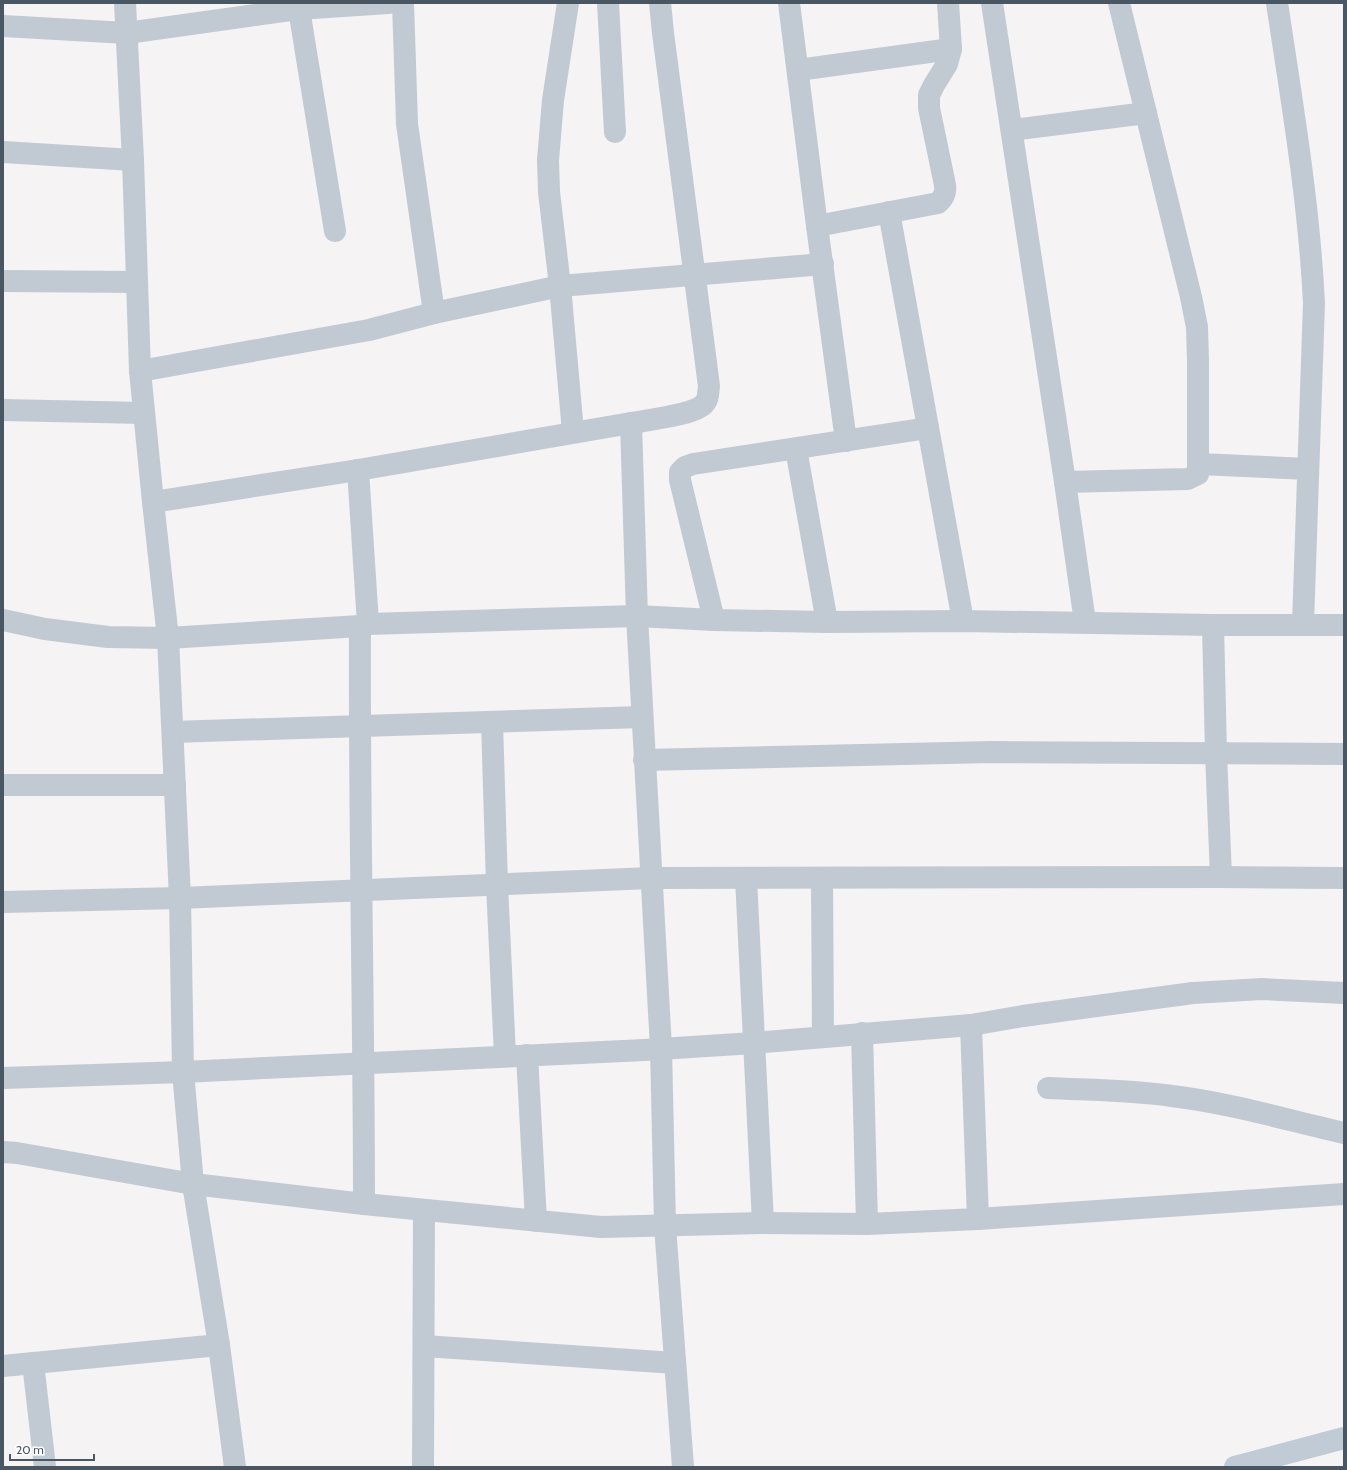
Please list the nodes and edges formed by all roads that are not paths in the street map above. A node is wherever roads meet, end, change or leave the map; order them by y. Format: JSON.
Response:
{"nodes":[{"id":1,"x":125,"y":3,"type":"edge"},
{"id":2,"x":388,"y":3,"type":"edge"},
{"id":3,"x":403,"y":3,"type":"edge"},
{"id":4,"x":568,"y":3,"type":"edge"},
{"id":5,"x":608,"y":3,"type":"edge"},
{"id":6,"x":660,"y":3,"type":"edge"},
{"id":7,"x":789,"y":3,"type":"edge"},
{"id":8,"x":948,"y":3,"type":"edge"},
{"id":9,"x":992,"y":3,"type":"edge"},
{"id":10,"x":1119,"y":3,"type":"edge"},
{"id":11,"x":1277,"y":3,"type":"edge"},
{"id":12,"x":298,"y":6,"type":"edge"},
{"id":13,"x":3,"y":26,"type":"edge"},
{"id":14,"x":127,"y":33,"type":"junction"},
{"id":15,"x":951,"y":48,"type":"junction"},
{"id":16,"x":798,"y":70,"type":"junction"},
{"id":17,"x":1146,"y":113,"type":"junction"},
{"id":18,"x":1012,"y":130,"type":"junction"},
{"id":19,"x":615,"y":132,"type":"dead end"},
{"id":20,"x":3,"y":152,"type":"edge"},
{"id":21,"x":133,"y":160,"type":"junction"},
{"id":22,"x":889,"y":212,"type":"junction"},
{"id":23,"x":817,"y":226,"type":"junction"},
{"id":24,"x":335,"y":231,"type":"dead end"},
{"id":25,"x":823,"y":264,"type":"junction"},
{"id":26,"x":694,"y":275,"type":"junction"},
{"id":27,"x":3,"y":280,"type":"edge"},
{"id":28,"x":137,"y":282,"type":"junction"},
{"id":29,"x":560,"y":286,"type":"junction"},
{"id":30,"x":434,"y":313,"type":"junction"},
{"id":31,"x":140,"y":371,"type":"junction"},
{"id":32,"x":3,"y":410,"type":"edge"},
{"id":33,"x":144,"y":413,"type":"junction"},
{"id":34,"x":631,"y":423,"type":"junction"},
{"id":35,"x":928,"y":428,"type":"junction"},
{"id":36,"x":573,"y":432,"type":"junction"},
{"id":37,"x":846,"y":441,"type":"junction"},
{"id":38,"x":796,"y":448,"type":"junction"},
{"id":39,"x":1199,"y":464,"type":"junction"},
{"id":40,"x":1308,"y":469,"type":"junction"},
{"id":41,"x":358,"y":470,"type":"junction"},
{"id":42,"x":1066,"y":482,"type":"junction"},
{"id":43,"x":153,"y":502,"type":"junction"},
{"id":44,"x":637,"y":616,"type":"junction"},
{"id":45,"x":3,"y":620,"type":"edge"},
{"id":46,"x":714,"y":620,"type":"junction"},
{"id":47,"x":963,"y":621,"type":"junction"},
{"id":48,"x":826,"y":622,"type":"junction"},
{"id":49,"x":1085,"y":622,"type":"junction"},
{"id":50,"x":1303,"y":624,"type":"junction"},
{"id":51,"x":364,"y":625,"type":"junction"},
{"id":52,"x":1213,"y":625,"type":"junction"},
{"id":53,"x":1344,"y":625,"type":"edge"},
{"id":54,"x":168,"y":638,"type":"junction"},
{"id":55,"x":642,"y":717,"type":"junction"},
{"id":56,"x":492,"y":722,"type":"junction"},
{"id":57,"x":359,"y":726,"type":"junction"},
{"id":58,"x":173,"y":732,"type":"junction"},
{"id":59,"x":1216,"y":753,"type":"junction"},
{"id":60,"x":1344,"y":754,"type":"edge"},
{"id":61,"x":644,"y":760,"type":"junction"},
{"id":62,"x":3,"y":785,"type":"edge"},
{"id":63,"x":175,"y":785,"type":"junction"},
{"id":64,"x":1221,"y":877,"type":"junction"},
{"id":65,"x":651,"y":878,"type":"junction"},
{"id":66,"x":746,"y":878,"type":"junction"},
{"id":67,"x":822,"y":878,"type":"junction"},
{"id":68,"x":1344,"y":878,"type":"edge"},
{"id":69,"x":497,"y":885,"type":"junction"},
{"id":70,"x":361,"y":890,"type":"junction"},
{"id":71,"x":180,"y":898,"type":"junction"},
{"id":72,"x":3,"y":902,"type":"edge"},
{"id":73,"x":1344,"y":993,"type":"edge"},
{"id":74,"x":971,"y":1025,"type":"junction"},
{"id":75,"x":862,"y":1033,"type":"junction"},
{"id":76,"x":823,"y":1037,"type":"junction"},
{"id":77,"x":754,"y":1043,"type":"junction"},
{"id":78,"x":661,"y":1048,"type":"junction"},
{"id":79,"x":528,"y":1055,"type":"junction"},
{"id":80,"x":506,"y":1056,"type":"junction"},
{"id":81,"x":364,"y":1063,"type":"junction"},
{"id":82,"x":183,"y":1072,"type":"junction"},
{"id":83,"x":3,"y":1078,"type":"edge"},
{"id":84,"x":1048,"y":1088,"type":"dead end"},
{"id":85,"x":1344,"y":1133,"type":"edge"},
{"id":86,"x":3,"y":1152,"type":"edge"},
{"id":87,"x":193,"y":1184,"type":"junction"},
{"id":88,"x":1344,"y":1194,"type":"edge"},
{"id":89,"x":364,"y":1204,"type":"junction"},
{"id":90,"x":424,"y":1210,"type":"junction"},
{"id":91,"x":978,"y":1218,"type":"junction"},
{"id":92,"x":536,"y":1221,"type":"junction"},
{"id":93,"x":763,"y":1223,"type":"junction"},
{"id":94,"x":867,"y":1224,"type":"junction"},
{"id":95,"x":665,"y":1226,"type":"junction"},
{"id":96,"x":219,"y":1345,"type":"junction"},
{"id":97,"x":424,"y":1346,"type":"junction"},
{"id":98,"x":33,"y":1363,"type":"junction"},
{"id":99,"x":675,"y":1363,"type":"junction"},
{"id":100,"x":3,"y":1366,"type":"edge"},
{"id":101,"x":1344,"y":1438,"type":"edge"},
{"id":102,"x":45,"y":1467,"type":"edge"},
{"id":103,"x":235,"y":1467,"type":"edge"},
{"id":104,"x":423,"y":1467,"type":"edge"},
{"id":105,"x":683,"y":1467,"type":"edge"},
{"id":106,"x":1235,"y":1467,"type":"edge"}],
"edges":[{"from":1,"to":14,"type":"street"},
{"from":2,"to":12,"type":"street"},
{"from":3,"to":30,"type":"street"},
{"from":4,"to":29,"type":"street"},
{"from":5,"to":19,"type":"street"},
{"from":6,"to":26,"type":"street"},
{"from":7,"to":16,"type":"street"},
{"from":8,"to":15,"type":"street"},
{"from":9,"to":18,"type":"street"},
{"from":10,"to":17,"type":"street"},
{"from":11,"to":40,"type":"street"},
{"from":12,"to":14,"type":"street"},
{"from":12,"to":24,"type":"street"},
{"from":13,"to":14,"type":"street"},
{"from":14,"to":21,"type":"street"},
{"from":15,"to":16,"type":"street"},
{"from":15,"to":22,"type":"street"},
{"from":16,"to":23,"type":"street"},
{"from":17,"to":18,"type":"street"},
{"from":17,"to":39,"type":"street"},
{"from":18,"to":42,"type":"street"},
{"from":20,"to":21,"type":"street"},
{"from":21,"to":28,"type":"street"},
{"from":22,"to":23,"type":"street"},
{"from":22,"to":35,"type":"street"},
{"from":23,"to":25,"type":"street"},
{"from":25,"to":26,"type":"street"},
{"from":25,"to":37,"type":"street"},
{"from":26,"to":29,"type":"street"},
{"from":26,"to":34,"type":"street"},
{"from":27,"to":28,"type":"street"},
{"from":28,"to":31,"type":"street"},
{"from":29,"to":30,"type":"street"},
{"from":29,"to":36,"type":"street"},
{"from":30,"to":31,"type":"street"},
{"from":31,"to":33,"type":"street"},
{"from":32,"to":33,"type":"street"},
{"from":33,"to":43,"type":"street"},
{"from":34,"to":36,"type":"street"},
{"from":34,"to":44,"type":"street"},
{"from":35,"to":37,"type":"street"},
{"from":35,"to":47,"type":"street"},
{"from":36,"to":41,"type":"street"},
{"from":37,"to":38,"type":"street"},
{"from":38,"to":46,"type":"street"},
{"from":38,"to":48,"type":"street"},
{"from":39,"to":40,"type":"street"},
{"from":39,"to":42,"type":"street"},
{"from":40,"to":50,"type":"street"},
{"from":41,"to":43,"type":"street"},
{"from":41,"to":51,"type":"street"},
{"from":42,"to":49,"type":"street"},
{"from":43,"to":54,"type":"street"},
{"from":44,"to":46,"type":"street"},
{"from":44,"to":51,"type":"street"},
{"from":44,"to":55,"type":"street"},
{"from":45,"to":54,"type":"street"},
{"from":46,"to":48,"type":"street"},
{"from":47,"to":48,"type":"street"},
{"from":47,"to":49,"type":"street"},
{"from":49,"to":52,"type":"street"},
{"from":50,"to":52,"type":"street"},
{"from":50,"to":53,"type":"street"},
{"from":51,"to":54,"type":"street"},
{"from":51,"to":57,"type":"street"},
{"from":52,"to":59,"type":"street"},
{"from":54,"to":58,"type":"street"},
{"from":55,"to":56,"type":"street"},
{"from":55,"to":61,"type":"street"},
{"from":56,"to":57,"type":"street"},
{"from":56,"to":69,"type":"street"},
{"from":57,"to":58,"type":"street"},
{"from":57,"to":70,"type":"street"},
{"from":58,"to":63,"type":"street"},
{"from":59,"to":60,"type":"street"},
{"from":59,"to":61,"type":"street"},
{"from":59,"to":64,"type":"street"},
{"from":61,"to":65,"type":"street"},
{"from":62,"to":63,"type":"street"},
{"from":63,"to":71,"type":"street"},
{"from":64,"to":67,"type":"street"},
{"from":64,"to":68,"type":"street"},
{"from":65,"to":66,"type":"street"},
{"from":65,"to":69,"type":"street"},
{"from":65,"to":78,"type":"street"},
{"from":66,"to":67,"type":"street"},
{"from":66,"to":77,"type":"street"},
{"from":67,"to":76,"type":"street"},
{"from":69,"to":70,"type":"street"},
{"from":69,"to":80,"type":"street"},
{"from":70,"to":71,"type":"street"},
{"from":70,"to":81,"type":"street"},
{"from":71,"to":72,"type":"street"},
{"from":71,"to":82,"type":"street"},
{"from":73,"to":74,"type":"street"},
{"from":74,"to":75,"type":"street"},
{"from":74,"to":91,"type":"street"},
{"from":75,"to":76,"type":"street"},
{"from":75,"to":94,"type":"street"},
{"from":76,"to":77,"type":"street"},
{"from":77,"to":78,"type":"street"},
{"from":77,"to":93,"type":"street"},
{"from":78,"to":79,"type":"street"},
{"from":78,"to":95,"type":"street"},
{"from":79,"to":80,"type":"street"},
{"from":79,"to":92,"type":"street"},
{"from":80,"to":81,"type":"street"},
{"from":81,"to":82,"type":"street"},
{"from":81,"to":89,"type":"street"},
{"from":82,"to":83,"type":"street"},
{"from":82,"to":87,"type":"street"},
{"from":84,"to":85,"type":"street"},
{"from":86,"to":87,"type":"street"},
{"from":87,"to":89,"type":"street"},
{"from":87,"to":96,"type":"street"},
{"from":88,"to":91,"type":"street"},
{"from":89,"to":90,"type":"street"},
{"from":90,"to":92,"type":"street"},
{"from":90,"to":97,"type":"street"},
{"from":91,"to":94,"type":"street"},
{"from":92,"to":95,"type":"street"},
{"from":93,"to":94,"type":"street"},
{"from":93,"to":95,"type":"street"},
{"from":95,"to":99,"type":"street"},
{"from":96,"to":98,"type":"street"},
{"from":96,"to":103,"type":"street"},
{"from":97,"to":99,"type":"street"},
{"from":97,"to":104,"type":"street"},
{"from":98,"to":100,"type":"street"},
{"from":98,"to":102,"type":"street"},
{"from":99,"to":105,"type":"street"},
{"from":101,"to":106,"type":"main road"}]}
